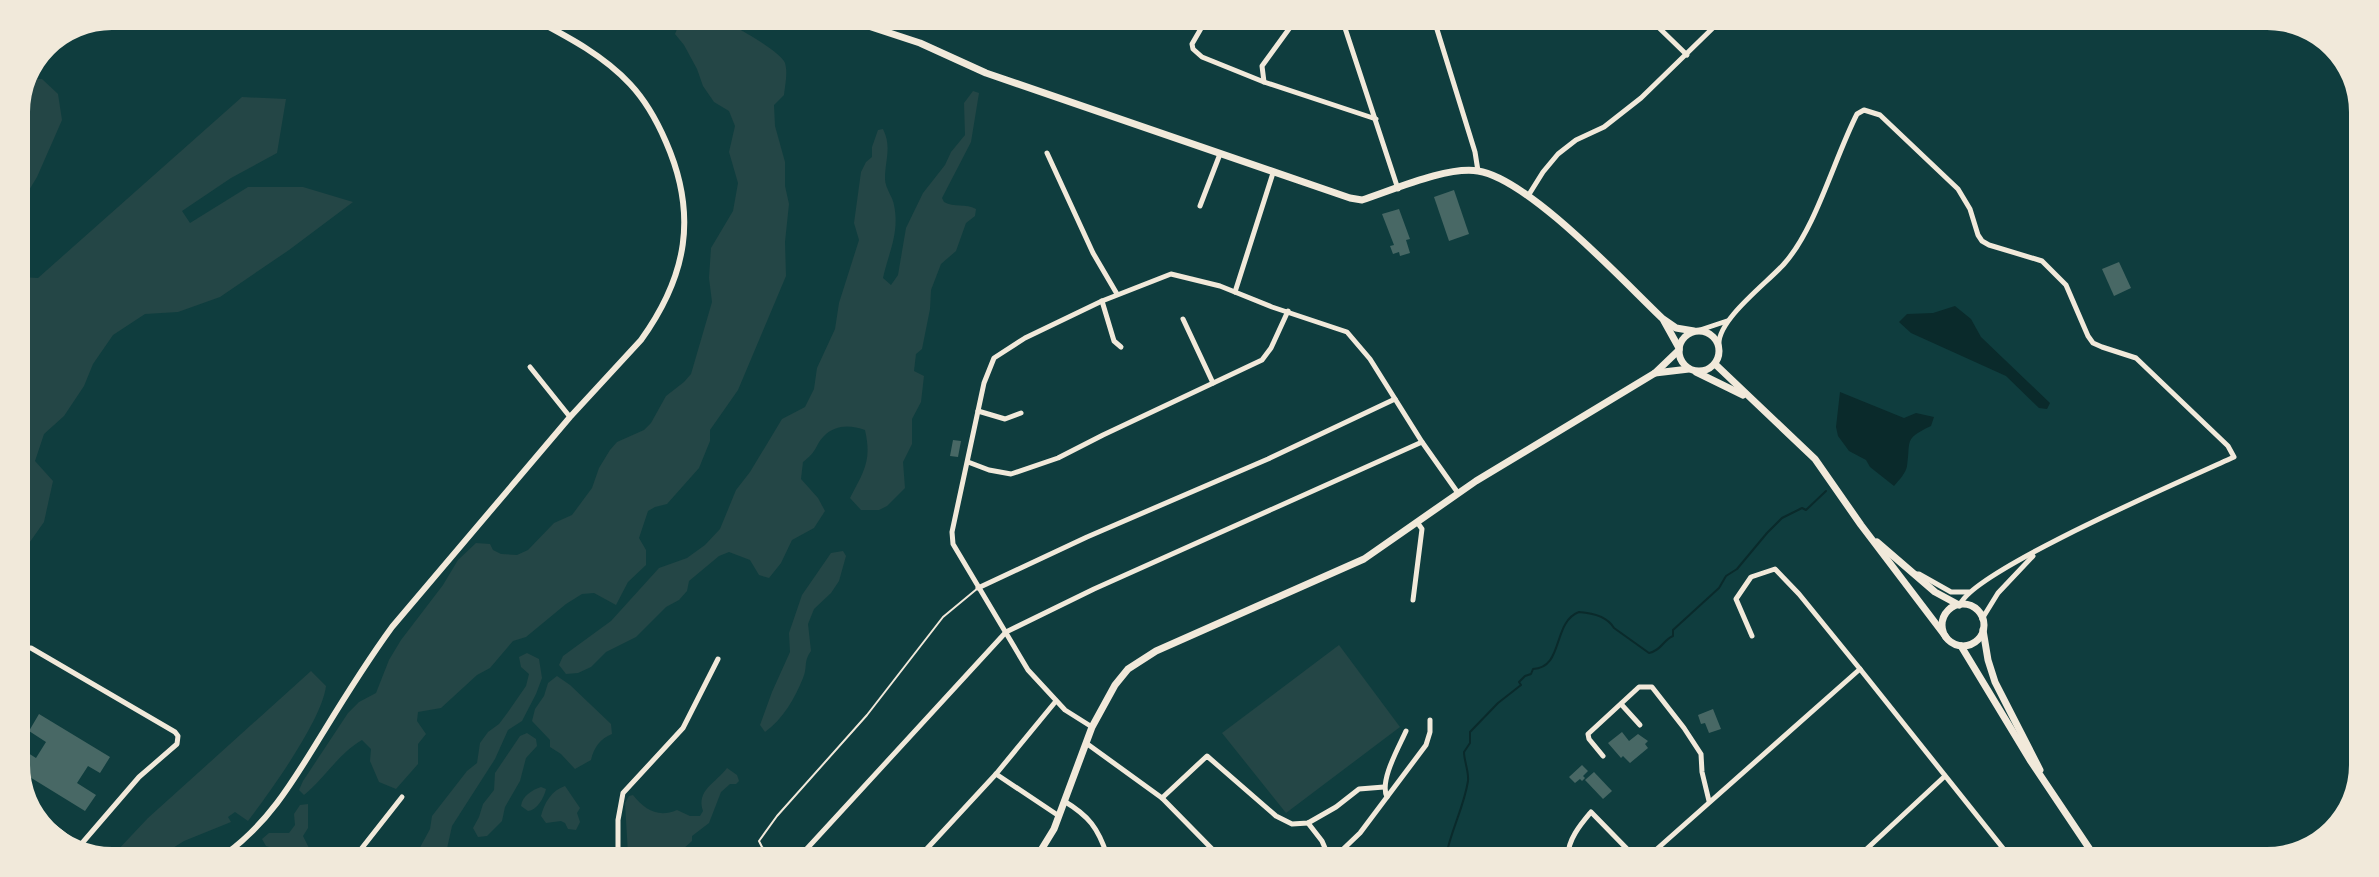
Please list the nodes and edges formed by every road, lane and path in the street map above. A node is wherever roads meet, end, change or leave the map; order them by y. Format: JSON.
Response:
{"nodes":[{"id":1,"x":555,"y":30,"type":"edge"},
{"id":2,"x":881,"y":30,"type":"edge"},
{"id":3,"x":1200,"y":30,"type":"edge"},
{"id":4,"x":1288,"y":30,"type":"edge"},
{"id":5,"x":1346,"y":30,"type":"edge"},
{"id":6,"x":1437,"y":30,"type":"edge"},
{"id":7,"x":1661,"y":30,"type":"edge"},
{"id":8,"x":1711,"y":30,"type":"edge"},
{"id":9,"x":1687,"y":54,"type":"junction"},
{"id":10,"x":1264,"y":82,"type":"junction"},
{"id":11,"x":1376,"y":119,"type":"junction"},
{"id":12,"x":1047,"y":153,"type":"dead end"},
{"id":13,"x":1220,"y":154,"type":"junction"},
{"id":14,"x":1478,"y":171,"type":"junction"},
{"id":15,"x":1272,"y":173,"type":"junction"},
{"id":16,"x":1398,"y":189,"type":"junction"},
{"id":17,"x":1528,"y":196,"type":"junction"},
{"id":18,"x":1200,"y":206,"type":"dead end"},
{"id":19,"x":1235,"y":292,"type":"junction"},
{"id":20,"x":1117,"y":294,"type":"junction"},
{"id":21,"x":1102,"y":301,"type":"junction"},
{"id":22,"x":1288,"y":311,"type":"junction"},
{"id":23,"x":1184,"y":319,"type":"dead end"},
{"id":24,"x":1663,"y":319,"type":"junction"},
{"id":25,"x":1729,"y":320,"type":"junction"},
{"id":26,"x":1697,"y":331,"type":"junction"},
{"id":27,"x":1719,"y":345,"type":"junction"},
{"id":28,"x":1121,"y":347,"type":"dead end"},
{"id":29,"x":1679,"y":349,"type":"junction"},
{"id":30,"x":1715,"y":364,"type":"junction"},
{"id":31,"x":530,"y":367,"type":"dead end"},
{"id":32,"x":1691,"y":370,"type":"junction"},
{"id":33,"x":1654,"y":373,"type":"junction"},
{"id":34,"x":1213,"y":383,"type":"junction"},
{"id":35,"x":1395,"y":399,"type":"junction"},
{"id":36,"x":1750,"y":399,"type":"junction"},
{"id":37,"x":978,"y":411,"type":"junction"},
{"id":38,"x":1021,"y":413,"type":"dead end"},
{"id":39,"x":570,"y":417,"type":"junction"},
{"id":40,"x":1422,"y":442,"type":"junction"},
{"id":41,"x":968,"y":462,"type":"junction"},
{"id":42,"x":1458,"y":493,"type":"junction"},
{"id":43,"x":1417,"y":522,"type":"junction"},
{"id":44,"x":1861,"y":525,"type":"junction"},
{"id":45,"x":2047,"y":546,"type":"junction"},
{"id":46,"x":1914,"y":574,"type":"junction"},
{"id":47,"x":978,"y":588,"type":"junction"},
{"id":48,"x":1970,"y":592,"type":"junction"},
{"id":49,"x":1413,"y":600,"type":"dead end"},
{"id":50,"x":1959,"y":605,"type":"junction"},
{"id":51,"x":1982,"y":619,"type":"junction"},
{"id":52,"x":1983,"y":630,"type":"junction"},
{"id":53,"x":1006,"y":632,"type":"junction"},
{"id":54,"x":1752,"y":636,"type":"dead end"},
{"id":55,"x":1946,"y":638,"type":"junction"},
{"id":56,"x":1961,"y":646,"type":"junction"},
{"id":57,"x":30,"y":648,"type":"edge"},
{"id":58,"x":718,"y":659,"type":"dead end"},
{"id":59,"x":1860,"y":669,"type":"junction"},
{"id":60,"x":1056,"y":701,"type":"junction"},
{"id":61,"x":1621,"y":704,"type":"junction"},
{"id":62,"x":1430,"y":720,"type":"dead end"},
{"id":63,"x":1640,"y":725,"type":"dead end"},
{"id":64,"x":1092,"y":727,"type":"junction"},
{"id":65,"x":1406,"y":731,"type":"dead end"},
{"id":66,"x":1086,"y":742,"type":"junction"},
{"id":67,"x":1603,"y":756,"type":"dead end"},
{"id":68,"x":996,"y":774,"type":"junction"},
{"id":69,"x":1945,"y":776,"type":"junction"},
{"id":70,"x":2046,"y":784,"type":"junction"},
{"id":71,"x":1384,"y":787,"type":"junction"},
{"id":72,"x":402,"y":797,"type":"dead end"},
{"id":73,"x":1387,"y":797,"type":"junction"},
{"id":74,"x":1162,"y":798,"type":"junction"},
{"id":75,"x":1064,"y":801,"type":"junction"},
{"id":76,"x":1709,"y":801,"type":"junction"},
{"id":77,"x":1059,"y":816,"type":"junction"},
{"id":78,"x":1308,"y":823,"type":"junction"},
{"id":79,"x":83,"y":842,"type":"edge"},
{"id":80,"x":236,"y":847,"type":"edge"},
{"id":81,"x":363,"y":847,"type":"edge"},
{"id":82,"x":618,"y":847,"type":"edge"},
{"id":83,"x":762,"y":847,"type":"edge"},
{"id":84,"x":808,"y":847,"type":"edge"},
{"id":85,"x":928,"y":847,"type":"edge"},
{"id":86,"x":1043,"y":847,"type":"edge"},
{"id":87,"x":1103,"y":847,"type":"edge"},
{"id":88,"x":1210,"y":847,"type":"edge"},
{"id":89,"x":1325,"y":847,"type":"edge"},
{"id":90,"x":1345,"y":847,"type":"edge"},
{"id":91,"x":1571,"y":847,"type":"edge"},
{"id":92,"x":1625,"y":847,"type":"edge"},
{"id":93,"x":1659,"y":847,"type":"edge"},
{"id":94,"x":1868,"y":847,"type":"edge"},
{"id":95,"x":2003,"y":847,"type":"edge"},
{"id":96,"x":2088,"y":847,"type":"edge"}],
"edges":[{"from":1,"to":39,"type":"street"},
{"from":2,"to":13,"type":"main road"},
{"from":3,"to":10,"type":"street"},
{"from":4,"to":10,"type":"street"},
{"from":5,"to":11,"type":"street"},
{"from":6,"to":14,"type":"street"},
{"from":7,"to":9,"type":"street"},
{"from":8,"to":9,"type":"street"},
{"from":9,"to":17,"type":"street"},
{"from":10,"to":11,"type":"street"},
{"from":11,"to":16,"type":"street"},
{"from":12,"to":20,"type":"street"},
{"from":13,"to":15,"type":"main road"},
{"from":13,"to":18,"type":"street"},
{"from":14,"to":16,"type":"main road"},
{"from":14,"to":17,"type":"main road"},
{"from":15,"to":16,"type":"main road"},
{"from":15,"to":19,"type":"street"},
{"from":17,"to":24,"type":"main road"},
{"from":19,"to":20,"type":"street"},
{"from":19,"to":22,"type":"street"},
{"from":20,"to":21,"type":"street"},
{"from":21,"to":28,"type":"street"},
{"from":21,"to":37,"type":"street"},
{"from":22,"to":34,"type":"street"},
{"from":22,"to":35,"type":"street"},
{"from":23,"to":34,"type":"street"},
{"from":24,"to":26,"type":"main road"},
{"from":24,"to":29,"type":"main road"},
{"from":25,"to":26,"type":"street"},
{"from":25,"to":27,"type":"street"},
{"from":25,"to":45,"type":"street"},
{"from":26,"to":27,"type":"main road"},
{"from":26,"to":29,"type":"main road"},
{"from":27,"to":30,"type":"main road"},
{"from":29,"to":32,"type":"main road"},
{"from":29,"to":33,"type":"main road"},
{"from":30,"to":32,"type":"main road"},
{"from":30,"to":36,"type":"main road"},
{"from":31,"to":39,"type":"street"},
{"from":32,"to":33,"type":"main road"},
{"from":32,"to":36,"type":"main road"},
{"from":33,"to":42,"type":"main road"},
{"from":34,"to":41,"type":"street"},
{"from":35,"to":40,"type":"street"},
{"from":35,"to":47,"type":"street"},
{"from":36,"to":44,"type":"main road"},
{"from":37,"to":38,"type":"street"},
{"from":37,"to":41,"type":"street"},
{"from":39,"to":80,"type":"street"},
{"from":40,"to":42,"type":"street"},
{"from":40,"to":53,"type":"street"},
{"from":41,"to":47,"type":"street"},
{"from":42,"to":43,"type":"main road"},
{"from":43,"to":49,"type":"street"},
{"from":43,"to":64,"type":"main road"},
{"from":44,"to":46,"type":"main road"},
{"from":44,"to":55,"type":"main road"},
{"from":45,"to":48,"type":"street"},
{"from":45,"to":51,"type":"street"},
{"from":46,"to":48,"type":"street"},
{"from":46,"to":50,"type":"main road"},
{"from":47,"to":53,"type":"street"},
{"from":47,"to":83,"type":"lane"},
{"from":48,"to":50,"type":"street"},
{"from":50,"to":51,"type":"main road"},
{"from":50,"to":55,"type":"main road"},
{"from":51,"to":52,"type":"main road"},
{"from":52,"to":56,"type":"main road"},
{"from":52,"to":70,"type":"main road"},
{"from":53,"to":60,"type":"street"},
{"from":53,"to":84,"type":"street"},
{"from":54,"to":59,"type":"street"},
{"from":55,"to":56,"type":"main road"},
{"from":56,"to":70,"type":"main road"},
{"from":57,"to":79,"type":"street"},
{"from":58,"to":82,"type":"street"},
{"from":59,"to":69,"type":"street"},
{"from":59,"to":76,"type":"street"},
{"from":60,"to":64,"type":"street"},
{"from":60,"to":68,"type":"street"},
{"from":61,"to":63,"type":"street"},
{"from":61,"to":67,"type":"street"},
{"from":61,"to":76,"type":"street"},
{"from":62,"to":73,"type":"street"},
{"from":64,"to":66,"type":"main road"},
{"from":65,"to":71,"type":"street"},
{"from":66,"to":74,"type":"street"},
{"from":66,"to":75,"type":"main road"},
{"from":68,"to":77,"type":"street"},
{"from":68,"to":85,"type":"street"},
{"from":69,"to":94,"type":"street"},
{"from":69,"to":95,"type":"street"},
{"from":70,"to":96,"type":"main road"},
{"from":71,"to":73,"type":"street"},
{"from":71,"to":78,"type":"street"},
{"from":72,"to":81,"type":"street"},
{"from":73,"to":90,"type":"street"},
{"from":74,"to":78,"type":"street"},
{"from":74,"to":88,"type":"street"},
{"from":75,"to":77,"type":"main road"},
{"from":75,"to":87,"type":"street"},
{"from":76,"to":93,"type":"street"},
{"from":77,"to":86,"type":"main road"},
{"from":78,"to":89,"type":"street"},
{"from":91,"to":92,"type":"street"}]}
